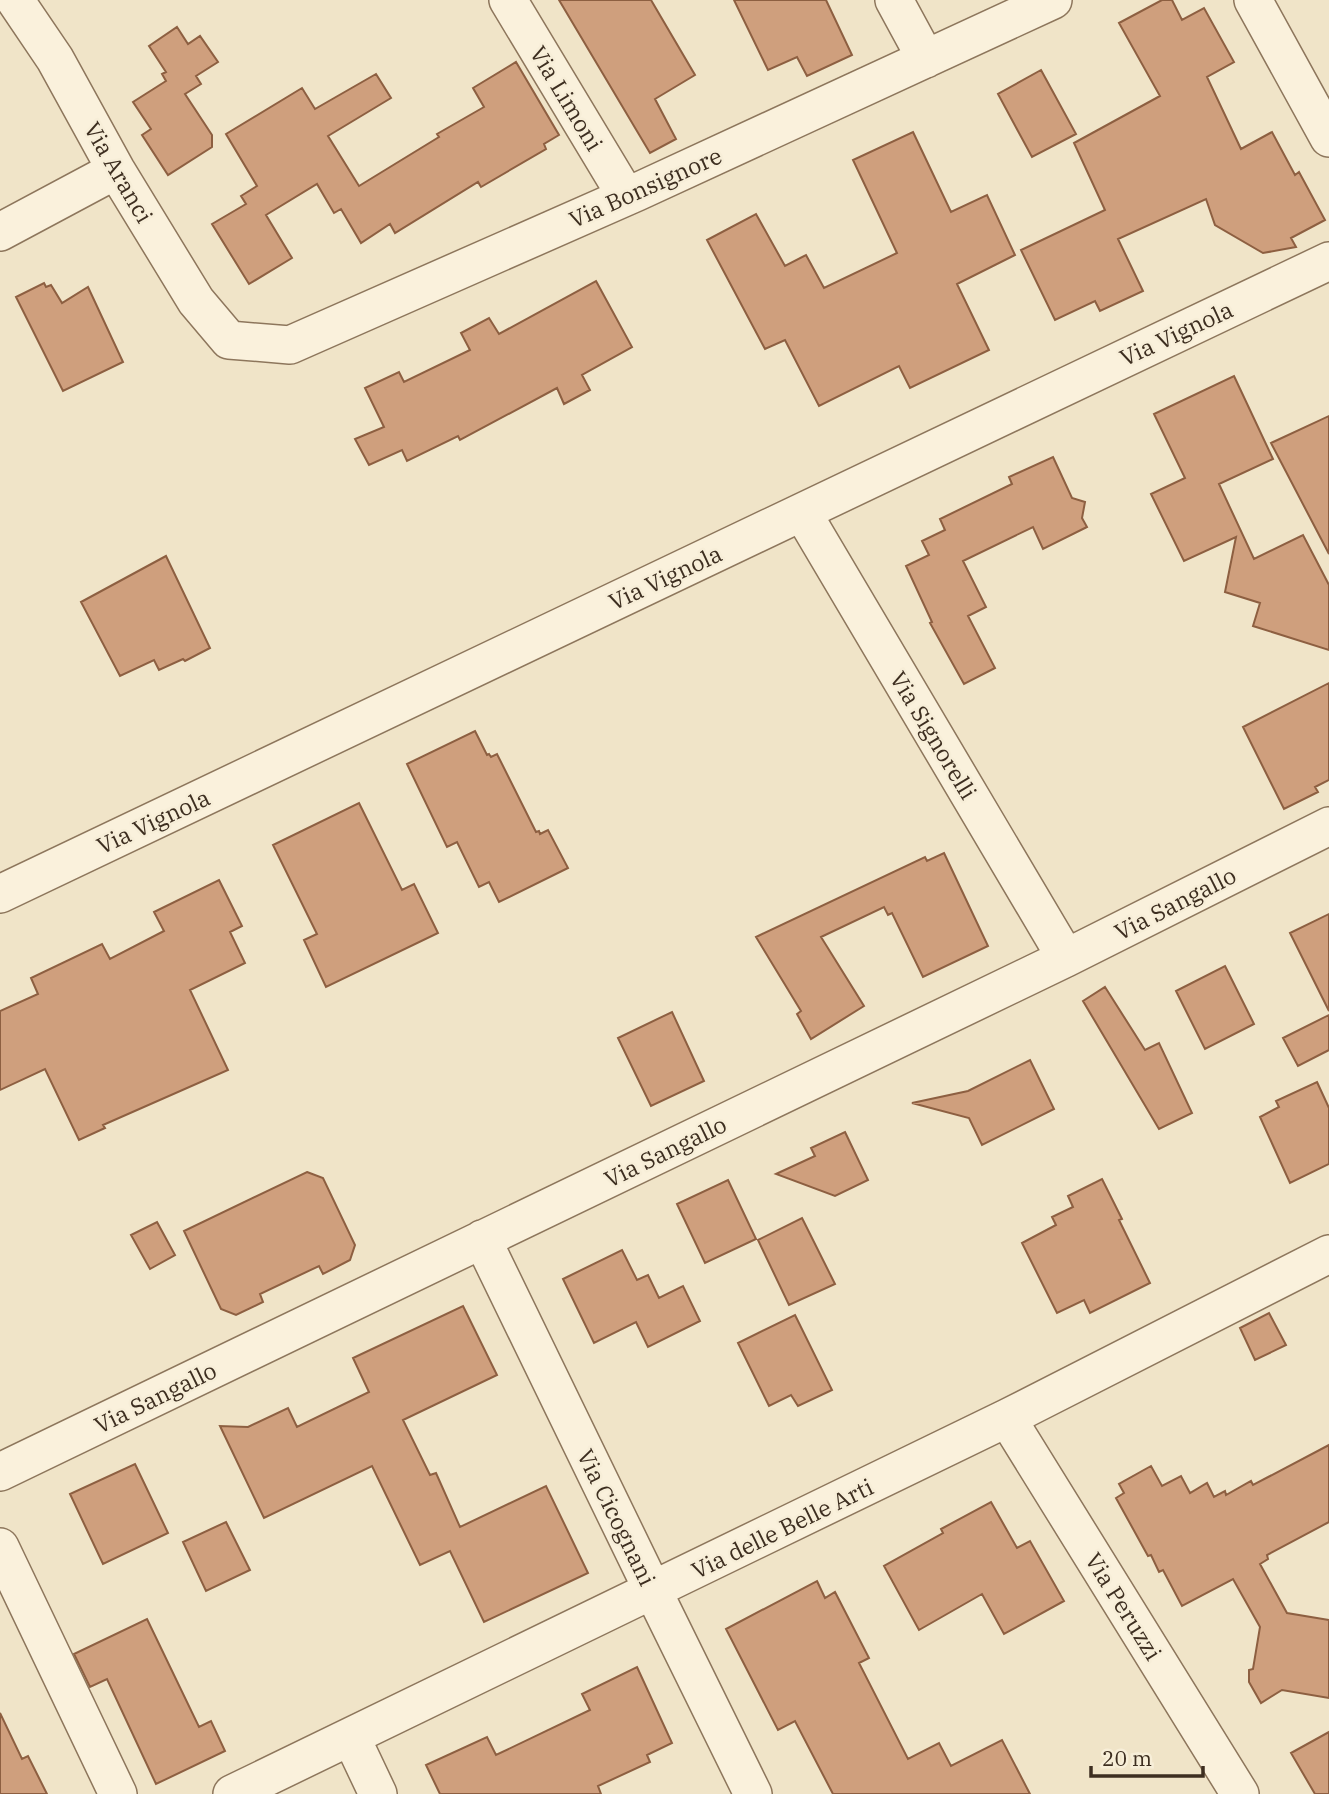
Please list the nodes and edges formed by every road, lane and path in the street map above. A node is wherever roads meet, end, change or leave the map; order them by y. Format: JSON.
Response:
{"nodes":[{"id":1,"x":15,"y":0,"type":"edge"},
{"id":2,"x":508,"y":0,"type":"edge"},
{"id":3,"x":894,"y":0,"type":"edge"},
{"id":4,"x":1053,"y":0,"type":"edge"},
{"id":5,"x":1253,"y":0,"type":"edge"},
{"id":6,"x":926,"y":59,"type":"junction"},
{"id":7,"x":1329,"y":138,"type":"edge"},
{"id":8,"x":116,"y":170,"type":"junction"},
{"id":9,"x":626,"y":196,"type":"junction"},
{"id":10,"x":0,"y":232,"type":"edge"},
{"id":11,"x":1329,"y":261,"type":"edge"},
{"id":12,"x":229,"y":340,"type":"joint"},
{"id":13,"x":802,"y":512,"type":"junction"},
{"id":14,"x":1329,"y":826,"type":"edge"},
{"id":15,"x":0,"y":894,"type":"edge"},
{"id":16,"x":1066,"y":958,"type":"junction"},
{"id":17,"x":482,"y":1239,"type":"junction"},
{"id":18,"x":1329,"y":1254,"type":"edge"},
{"id":19,"x":1007,"y":1418,"type":"junction"},
{"id":20,"x":0,"y":1472,"type":"edge"},
{"id":21,"x":0,"y":1547,"type":"edge"},
{"id":22,"x":653,"y":1591,"type":"junction"},
{"id":23,"x":351,"y":1737,"type":"junction"},
{"id":24,"x":118,"y":1794,"type":"edge"},
{"id":25,"x":232,"y":1794,"type":"edge"},
{"id":26,"x":378,"y":1794,"type":"edge"},
{"id":27,"x":753,"y":1794,"type":"edge"},
{"id":28,"x":1240,"y":1794,"type":"edge"}],
"edges":[{"from":1,"to":8,"type":"street","name":"Via Aranci"},
{"from":2,"to":9,"type":"street","name":"Via Limoni"},
{"from":3,"to":6,"type":"street"},
{"from":4,"to":6,"type":"street","name":"Via Bonsignore"},
{"from":5,"to":7,"type":"street"},
{"from":6,"to":9,"type":"street","name":"Via Bonsignore"},
{"from":8,"to":10,"type":"street"},
{"from":8,"to":12,"type":"street","name":"Via Aranci"},
{"from":9,"to":12,"type":"street","name":"Via Bonsignore"},
{"from":11,"to":13,"type":"street","name":"Via Vignola"},
{"from":13,"to":15,"type":"street","name":"Via Vignola"},
{"from":13,"to":16,"type":"street","name":"Via Signorelli"},
{"from":14,"to":16,"type":"street","name":"Via Sangallo"},
{"from":16,"to":17,"type":"street","name":"Via Sangallo"},
{"from":17,"to":20,"type":"street","name":"Via Sangallo"},
{"from":17,"to":22,"type":"street","name":"Via Cicognani"},
{"from":18,"to":19,"type":"street","name":"Via delle Belle Arti"},
{"from":19,"to":22,"type":"street","name":"Via delle Belle Arti"},
{"from":19,"to":28,"type":"street","name":"Via Peruzzi"},
{"from":21,"to":24,"type":"street"},
{"from":22,"to":23,"type":"street","name":"Via delle Belle Arti"},
{"from":22,"to":27,"type":"street","name":"Via Cicognani"},
{"from":23,"to":25,"type":"street","name":"Via delle Belle Arti"},
{"from":23,"to":26,"type":"street"}]}
